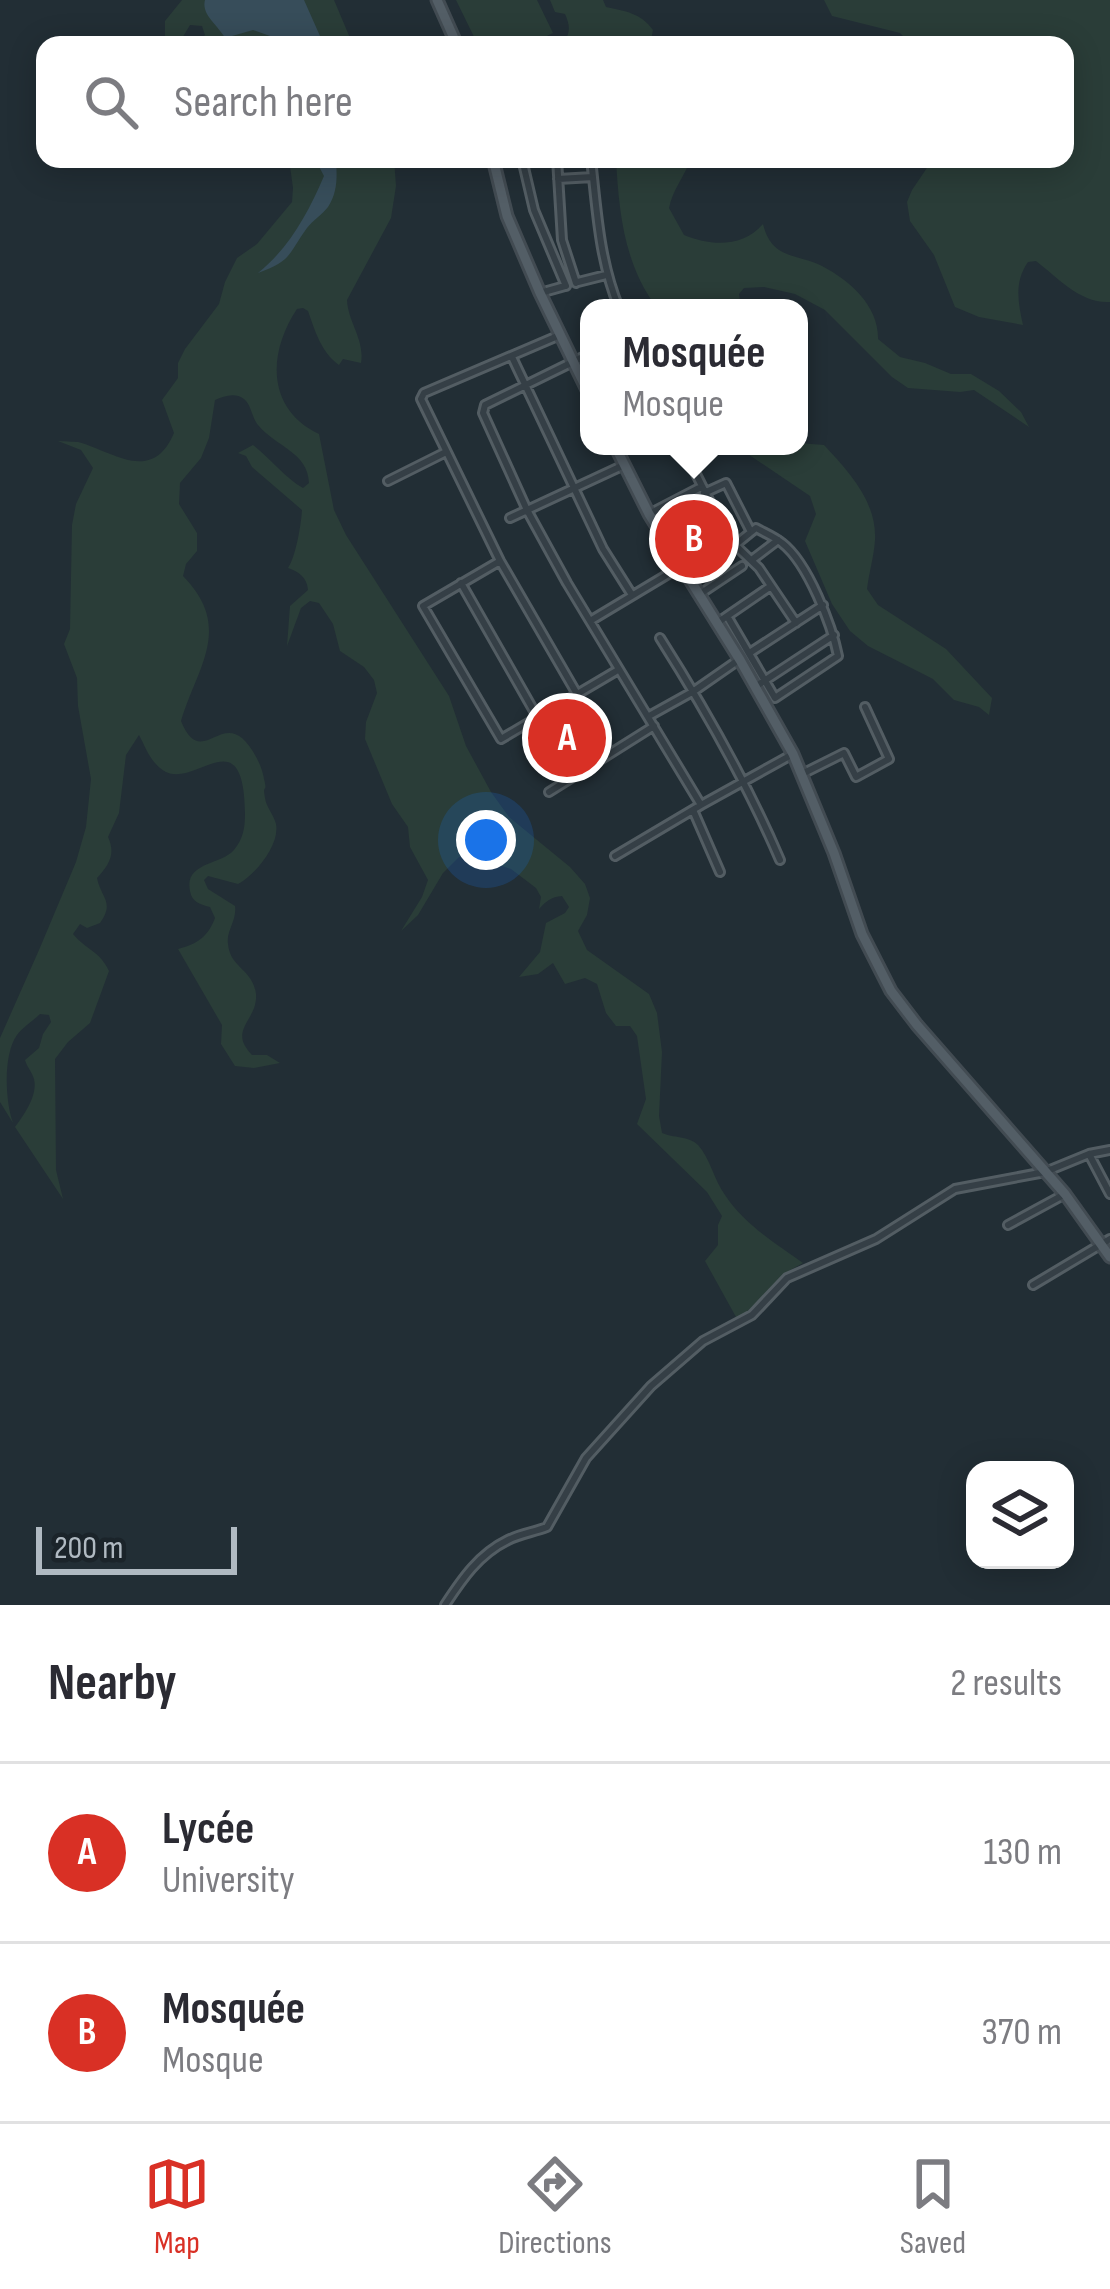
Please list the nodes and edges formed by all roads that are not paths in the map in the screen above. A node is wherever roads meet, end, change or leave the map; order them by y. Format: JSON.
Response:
{"nodes":[{"id":1,"x":437,"y":0,"type":"edge"},
{"id":2,"x":453,"y":36,"type":"edge"},
{"id":3,"x":495,"y":168,"type":"edge"},
{"id":4,"x":524,"y":168,"type":"edge"},
{"id":5,"x":557,"y":168,"type":"edge"},
{"id":6,"x":592,"y":168,"type":"edge"},
{"id":7,"x":593,"y":177,"type":"junction"},
{"id":8,"x":558,"y":179,"type":"junction"},
{"id":9,"x":606,"y":274,"type":"junction"},
{"id":10,"x":577,"y":283,"type":"junction"},
{"id":11,"x":566,"y":286,"type":"junction"},
{"id":12,"x":540,"y":293,"type":"junction"},
{"id":13,"x":616,"y":299,"type":"edge"},
{"id":14,"x":560,"y":334,"type":"junction"},
{"id":15,"x":511,"y":356,"type":"junction"},
{"id":16,"x":580,"y":358,"type":"edge"},
{"id":17,"x":573,"y":362,"type":"junction"},
{"id":18,"x":580,"y":376,"type":"edge"},
{"id":19,"x":525,"y":383,"type":"junction"},
{"id":20,"x":446,"y":452,"type":"junction"},
{"id":21,"x":619,"y":455,"type":"edge"},
{"id":22,"x":686,"y":455,"type":"edge"},
{"id":23,"x":624,"y":465,"type":"junction"},
{"id":24,"x":388,"y":481,"type":"dead end"},
{"id":25,"x":573,"y":488,"type":"junction"},
{"id":26,"x":703,"y":490,"type":"junction"},
{"id":27,"x":527,"y":510,"type":"junction"},
{"id":28,"x":649,"y":514,"type":"junction"},
{"id":29,"x":510,"y":518,"type":"dead end"},
{"id":30,"x":752,"y":532,"type":"junction"},
{"id":31,"x":778,"y":540,"type":"junction"},
{"id":32,"x":735,"y":545,"type":"junction"},
{"id":33,"x":753,"y":560,"type":"junction"},
{"id":34,"x":500,"y":561,"type":"junction"},
{"id":35,"x":742,"y":566,"type":"dead end"},
{"id":36,"x":684,"y":571,"type":"junction"},
{"id":37,"x":460,"y":584,"type":"junction"},
{"id":38,"x":772,"y":586,"type":"junction"},
{"id":39,"x":632,"y":595,"type":"junction"},
{"id":40,"x":699,"y":595,"type":"junction"},
{"id":41,"x":823,"y":605,"type":"junction"},
{"id":42,"x":722,"y":620,"type":"junction"},
{"id":43,"x":590,"y":621,"type":"junction"},
{"id":44,"x":796,"y":622,"type":"junction"},
{"id":45,"x":834,"y":635,"type":"junction"},
{"id":46,"x":660,"y":638,"type":"dead end"},
{"id":47,"x":750,"y":652,"type":"junction"},
{"id":48,"x":740,"y":660,"type":"junction"},
{"id":49,"x":619,"y":670,"type":"junction"},
{"id":50,"x":760,"y":683,"type":"junction"},
{"id":51,"x":694,"y":691,"type":"junction"},
{"id":52,"x":577,"y":694,"type":"junction"},
{"id":53,"x":865,"y":707,"type":"dead end"},
{"id":54,"x":648,"y":717,"type":"junction"},
{"id":55,"x":538,"y":718,"type":"junction"},
{"id":56,"x":654,"y":727,"type":"junction"},
{"id":57,"x":793,"y":754,"type":"junction"},
{"id":58,"x":802,"y":774,"type":"junction"},
{"id":59,"x":744,"y":782,"type":"junction"},
{"id":60,"x":549,"y":792,"type":"dead end"},
{"id":61,"x":701,"y":805,"type":"junction"},
{"id":62,"x":693,"y":810,"type":"junction"},
{"id":63,"x":615,"y":856,"type":"dead end"},
{"id":64,"x":780,"y":860,"type":"dead end"},
{"id":65,"x":720,"y":872,"type":"dead end"},
{"id":66,"x":1110,"y":1150,"type":"edge"},
{"id":67,"x":1089,"y":1154,"type":"junction"},
{"id":68,"x":1045,"y":1172,"type":"junction"},
{"id":69,"x":1065,"y":1194,"type":"junction"},
{"id":70,"x":1110,"y":1195,"type":"edge"},
{"id":71,"x":1007,"y":1225,"type":"dead end"},
{"id":72,"x":1106,"y":1242,"type":"edge"},
{"id":73,"x":1110,"y":1257,"type":"edge"},
{"id":74,"x":1033,"y":1285,"type":"dead end"},
{"id":75,"x":445,"y":1605,"type":"edge"}],
"edges":[{"from":1,"to":2,"type":"main road"},
{"from":3,"to":12,"type":"main road"},
{"from":4,"to":11,"type":"street"},
{"from":5,"to":8,"type":"street"},
{"from":6,"to":7,"type":"street"},
{"from":7,"to":8,"type":"street"},
{"from":7,"to":9,"type":"street"},
{"from":8,"to":10,"type":"street"},
{"from":9,"to":10,"type":"street"},
{"from":9,"to":13,"type":"street"},
{"from":10,"to":11,"type":"street"},
{"from":11,"to":12,"type":"street"},
{"from":12,"to":14,"type":"main road"},
{"from":14,"to":15,"type":"street"},
{"from":14,"to":17,"type":"main road"},
{"from":15,"to":19,"type":"street"},
{"from":15,"to":20,"type":"street"},
{"from":16,"to":17,"type":"street"},
{"from":17,"to":18,"type":"main road"},
{"from":17,"to":19,"type":"street"},
{"from":19,"to":25,"type":"street"},
{"from":19,"to":27,"type":"street"},
{"from":20,"to":24,"type":"street"},
{"from":20,"to":34,"type":"street"},
{"from":21,"to":23,"type":"main road"},
{"from":22,"to":26,"type":"street"},
{"from":23,"to":25,"type":"street"},
{"from":23,"to":28,"type":"main road"},
{"from":25,"to":27,"type":"street"},
{"from":25,"to":39,"type":"street"},
{"from":26,"to":28,"type":"street"},
{"from":26,"to":30,"type":"street"},
{"from":26,"to":32,"type":"street"},
{"from":27,"to":29,"type":"street"},
{"from":27,"to":43,"type":"street"},
{"from":28,"to":36,"type":"main road"},
{"from":30,"to":31,"type":"street"},
{"from":30,"to":32,"type":"street"},
{"from":31,"to":33,"type":"street"},
{"from":31,"to":41,"type":"street"},
{"from":32,"to":33,"type":"street"},
{"from":32,"to":36,"type":"street"},
{"from":33,"to":38,"type":"street"},
{"from":34,"to":37,"type":"street"},
{"from":34,"to":52,"type":"street"},
{"from":35,"to":40,"type":"street"},
{"from":36,"to":39,"type":"street"},
{"from":36,"to":40,"type":"main road"},
{"from":37,"to":55,"type":"street"},
{"from":37,"to":55,"type":"street"},
{"from":38,"to":42,"type":"street"},
{"from":38,"to":44,"type":"street"},
{"from":39,"to":43,"type":"street"},
{"from":40,"to":42,"type":"main road"},
{"from":41,"to":44,"type":"street"},
{"from":41,"to":45,"type":"street"},
{"from":42,"to":47,"type":"street"},
{"from":42,"to":48,"type":"main road"},
{"from":43,"to":49,"type":"street"},
{"from":44,"to":47,"type":"street"},
{"from":45,"to":50,"type":"street"},
{"from":45,"to":50,"type":"street"},
{"from":46,"to":51,"type":"street"},
{"from":47,"to":48,"type":"street"},
{"from":47,"to":50,"type":"street"},
{"from":48,"to":50,"type":"main road"},
{"from":48,"to":51,"type":"street"},
{"from":49,"to":52,"type":"street"},
{"from":49,"to":54,"type":"street"},
{"from":50,"to":57,"type":"main road"},
{"from":51,"to":54,"type":"street"},
{"from":51,"to":59,"type":"street"},
{"from":52,"to":55,"type":"street"},
{"from":53,"to":58,"type":"street"},
{"from":54,"to":56,"type":"street"},
{"from":56,"to":60,"type":"street"},
{"from":56,"to":61,"type":"street"},
{"from":57,"to":58,"type":"main road"},
{"from":57,"to":59,"type":"street"},
{"from":58,"to":68,"type":"main road"},
{"from":59,"to":61,"type":"street"},
{"from":59,"to":64,"type":"street"},
{"from":61,"to":62,"type":"street"},
{"from":62,"to":63,"type":"street"},
{"from":62,"to":65,"type":"street"},
{"from":66,"to":67,"type":"street"},
{"from":67,"to":68,"type":"street"},
{"from":67,"to":70,"type":"street"},
{"from":68,"to":69,"type":"main road"},
{"from":68,"to":75,"type":"street"},
{"from":69,"to":71,"type":"street"},
{"from":69,"to":72,"type":"main road"},
{"from":72,"to":73,"type":"main road"},
{"from":72,"to":74,"type":"street"}]}
